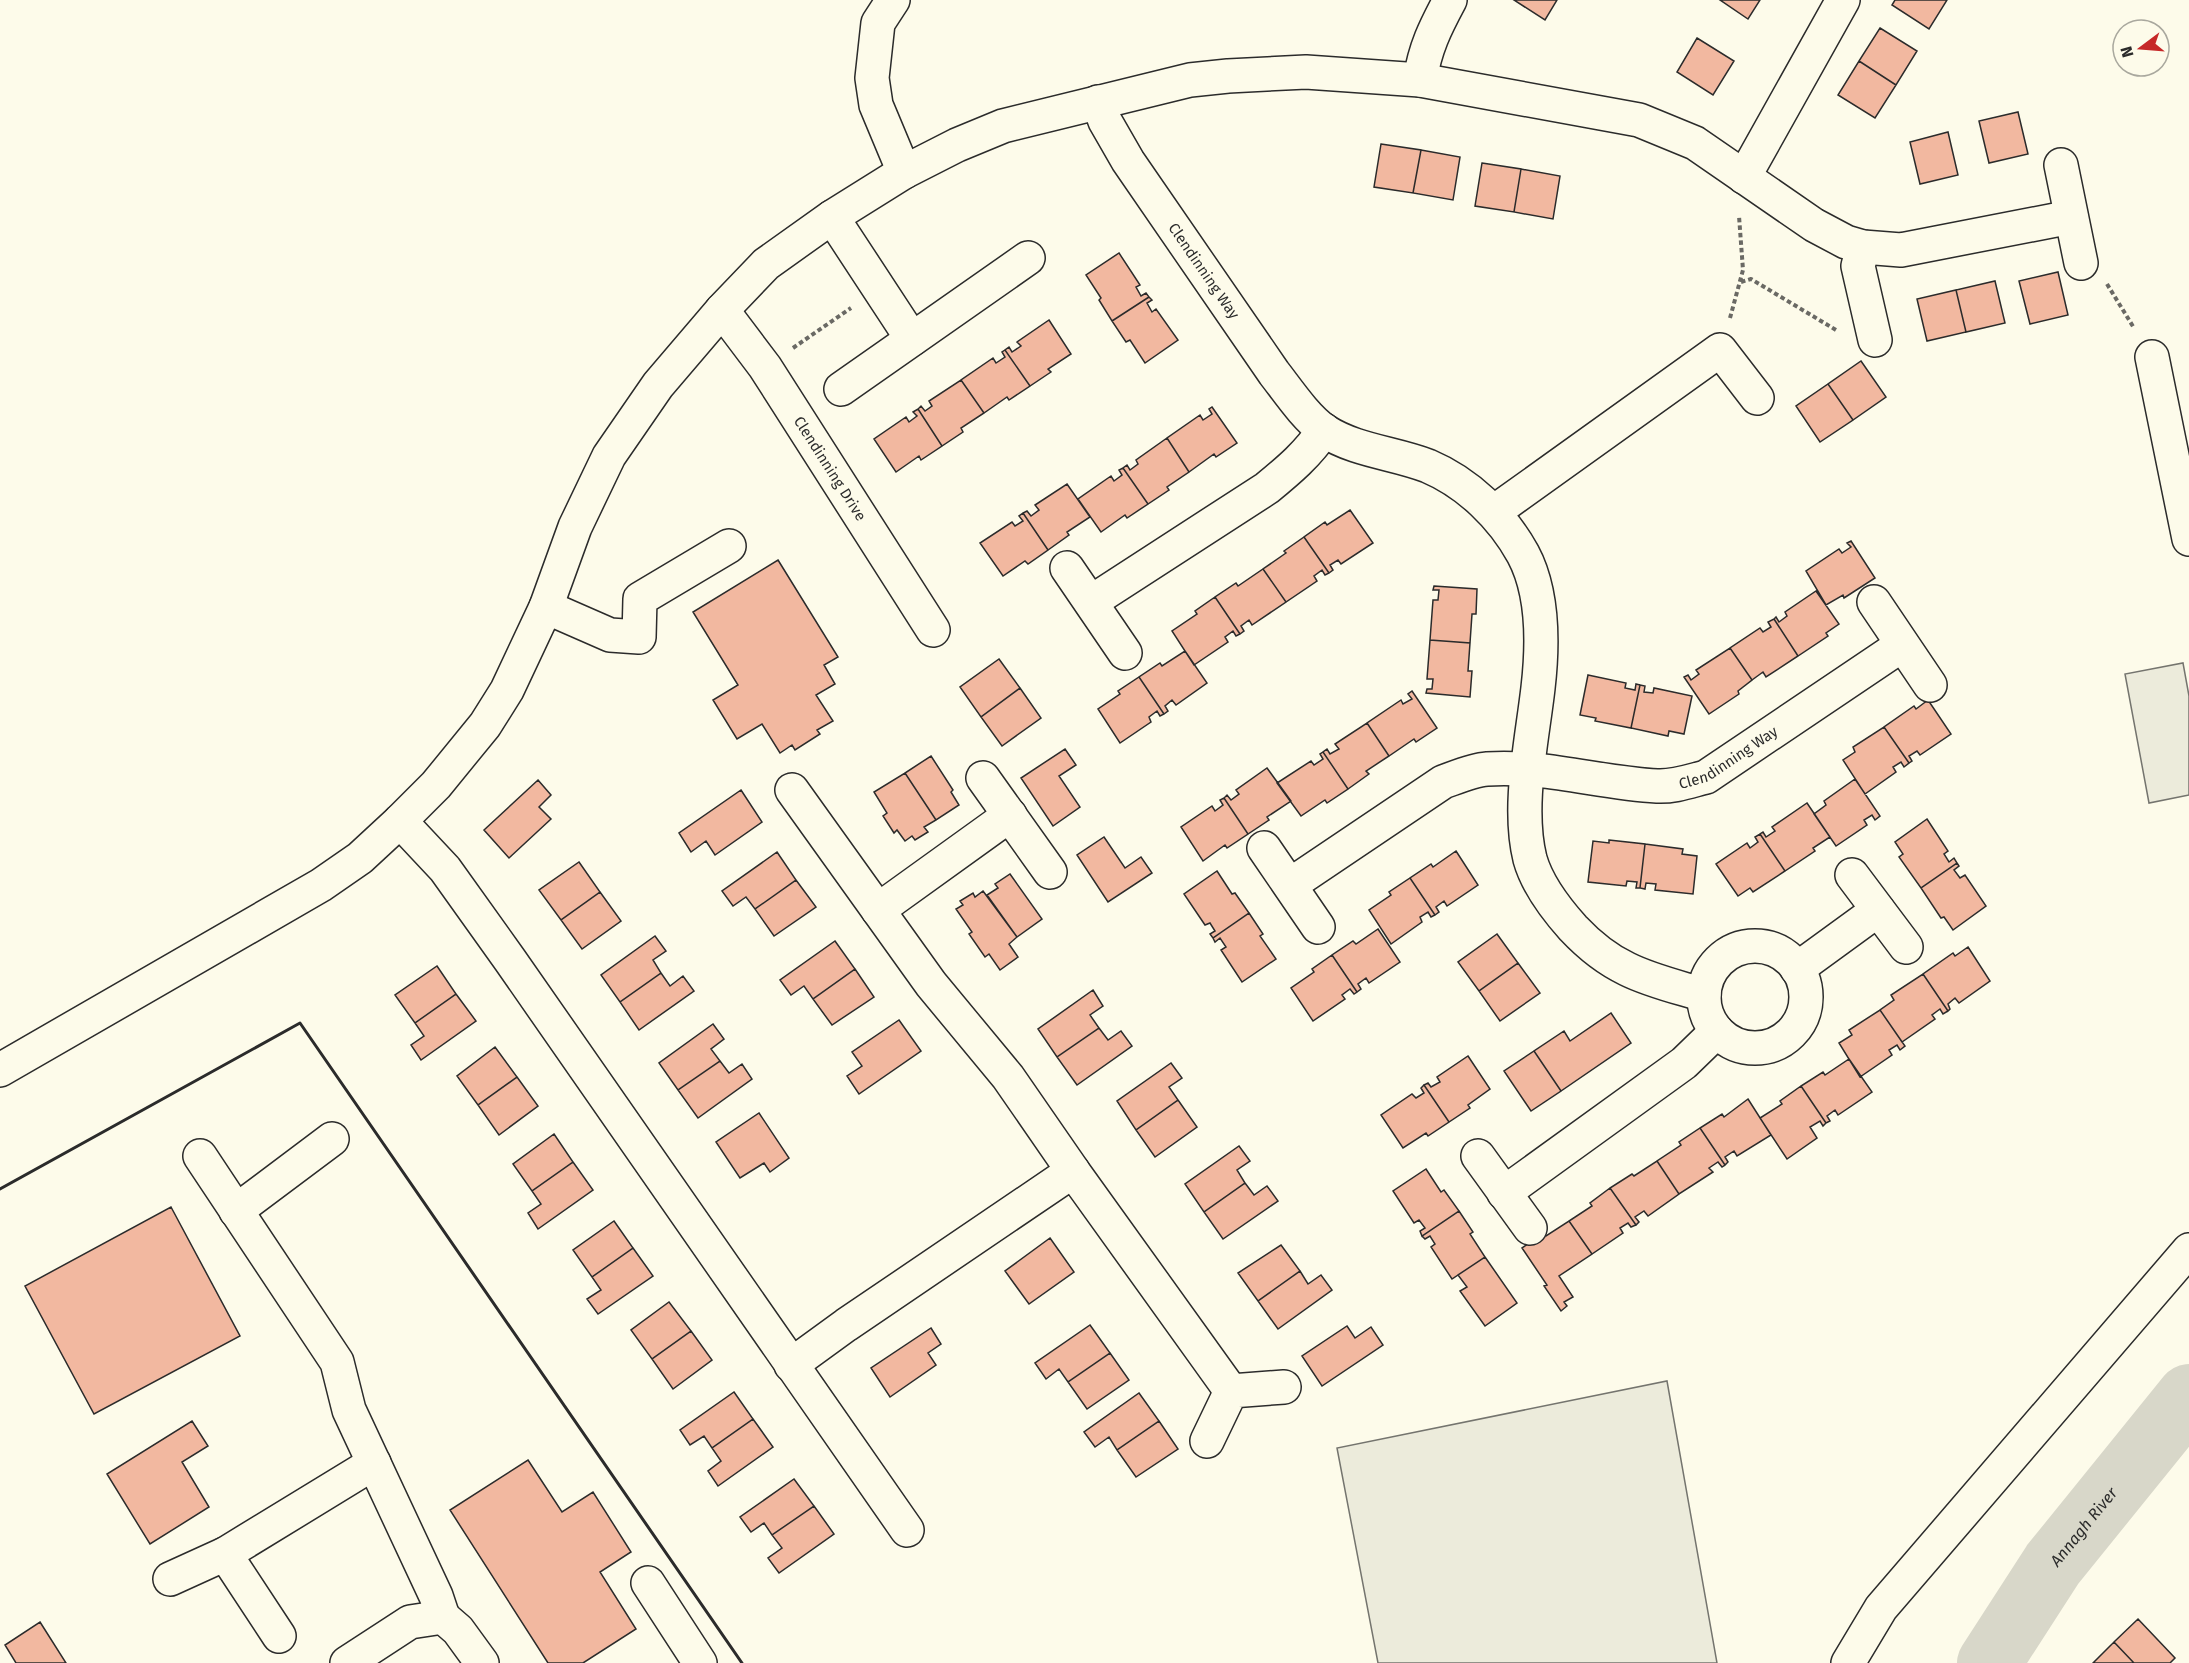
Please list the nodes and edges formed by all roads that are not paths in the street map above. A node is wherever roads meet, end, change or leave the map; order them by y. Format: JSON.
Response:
{"nodes":[{"id":1,"x":893,"y":0,"type":"edge"},
{"id":2,"x":1450,"y":0,"type":"edge"},
{"id":3,"x":1843,"y":0,"type":"edge"},
{"id":4,"x":1420,"y":80,"type":"junction"},
{"id":5,"x":1098,"y":102,"type":"junction"},
{"id":6,"x":2061,"y":165,"type":"dead end"},
{"id":7,"x":904,"y":172,"type":"junction"},
{"id":8,"x":1744,"y":177,"type":"junction"},
{"id":9,"x":832,"y":217,"type":"junction"},
{"id":10,"x":2071,"y":217,"type":"junction"},
{"id":11,"x":1863,"y":247,"type":"junction"},
{"id":12,"x":1028,"y":258,"type":"dead end"},
{"id":13,"x":2081,"y":263,"type":"road end"},
{"id":14,"x":722,"y":310,"type":"junction"},
{"id":15,"x":912,"y":339,"type":"junction"},
{"id":16,"x":1875,"y":340,"type":"road end"},
{"id":17,"x":2152,"y":357,"type":"road end"},
{"id":18,"x":841,"y":389,"type":"dead end"},
{"id":19,"x":1757,"y":398,"type":"dead end"},
{"id":20,"x":1324,"y":430,"type":"junction"},
{"id":21,"x":1494,"y":512,"type":"junction"},
{"id":22,"x":2189,"y":539,"type":"edge"},
{"id":23,"x":729,"y":546,"type":"dead end"},
{"id":24,"x":1067,"y":568,"type":"dead end"},
{"id":25,"x":1091,"y":602,"type":"junction"},
{"id":26,"x":1874,"y":602,"type":"dead end"},
{"id":27,"x":546,"y":608,"type":"junction"},
{"id":28,"x":933,"y":630,"type":"dead end"},
{"id":29,"x":1902,"y":645,"type":"junction"},
{"id":30,"x":1125,"y":653,"type":"dead end"},
{"id":31,"x":1930,"y":685,"type":"dead end"},
{"id":32,"x":1528,"y":770,"type":"junction"},
{"id":33,"x":983,"y":778,"type":"dead end"},
{"id":34,"x":792,"y":790,"type":"dead end"},
{"id":35,"x":1010,"y":815,"type":"junction"},
{"id":36,"x":400,"y":821,"type":"junction"},
{"id":37,"x":1264,"y":848,"type":"dead end"},
{"id":38,"x":1050,"y":872,"type":"dead end"},
{"id":39,"x":1852,"y":875,"type":"dead end"},
{"id":40,"x":1290,"y":885,"type":"junction"},
{"id":41,"x":878,"y":910,"type":"junction"},
{"id":42,"x":1878,"y":910,"type":"junction"},
{"id":43,"x":1318,"y":927,"type":"dead end"},
{"id":44,"x":1906,"y":947,"type":"dead end"},
{"id":45,"x":1797,"y":969,"type":"junction"},
{"id":46,"x":1704,"y":995,"type":"junction"},
{"id":47,"x":1717,"y":1031,"type":"junction"},
{"id":48,"x":0,"y":1070,"type":"edge"},
{"id":49,"x":332,"y":1139,"type":"dead end"},
{"id":50,"x":200,"y":1156,"type":"dead end"},
{"id":51,"x":1478,"y":1156,"type":"dead end"},
{"id":52,"x":1073,"y":1171,"type":"junction"},
{"id":53,"x":1504,"y":1193,"type":"junction"},
{"id":54,"x":236,"y":1211,"type":"junction"},
{"id":55,"x":1530,"y":1228,"type":"dead end"},
{"id":56,"x":2189,"y":1250,"type":"edge"},
{"id":57,"x":791,"y":1365,"type":"junction"},
{"id":58,"x":1284,"y":1387,"type":"dead end"},
{"id":59,"x":1231,"y":1390,"type":"junction"},
{"id":60,"x":1207,"y":1441,"type":"dead end"},
{"id":61,"x":374,"y":1463,"type":"junction"},
{"id":62,"x":907,"y":1530,"type":"dead end"},
{"id":63,"x":225,"y":1554,"type":"junction"},
{"id":64,"x":170,"y":1579,"type":"dead end"},
{"id":65,"x":648,"y":1583,"type":"dead end"},
{"id":66,"x":442,"y":1617,"type":"junction"},
{"id":67,"x":279,"y":1636,"type":"dead end"},
{"id":68,"x":694,"y":1661,"type":"edge"},
{"id":69,"x":347,"y":1663,"type":"edge"},
{"id":70,"x":482,"y":1663,"type":"edge"},
{"id":71,"x":1848,"y":1663,"type":"edge"}],
"edges":[{"from":1,"to":7,"type":"street"},
{"from":2,"to":4,"type":"street"},
{"from":3,"to":8,"type":"street"},
{"from":4,"to":5,"type":"street"},
{"from":4,"to":8,"type":"street"},
{"from":5,"to":7,"type":"street"},
{"from":5,"to":20,"type":"street","name":"Clendinning Way"},
{"from":6,"to":10,"type":"street"},
{"from":7,"to":9,"type":"street"},
{"from":8,"to":11,"type":"street"},
{"from":9,"to":14,"type":"street"},
{"from":9,"to":15,"type":"street"},
{"from":10,"to":11,"type":"street"},
{"from":10,"to":13,"type":"street"},
{"from":11,"to":16,"type":"street"},
{"from":12,"to":15,"type":"street"},
{"from":14,"to":27,"type":"street"},
{"from":14,"to":28,"type":"street","name":"Clendinning Drive"},
{"from":15,"to":18,"type":"street"},
{"from":17,"to":22,"type":"street"},
{"from":19,"to":21,"type":"street"},
{"from":20,"to":21,"type":"street","name":"Clendinning Way"},
{"from":20,"to":25,"type":"street"},
{"from":21,"to":32,"type":"street","name":"Clendinning Way"},
{"from":23,"to":27,"type":"street"},
{"from":24,"to":25,"type":"street"},
{"from":25,"to":30,"type":"street"},
{"from":26,"to":29,"type":"street"},
{"from":27,"to":36,"type":"street"},
{"from":29,"to":31,"type":"street"},
{"from":29,"to":32,"type":"street","name":"Clendinning Way"},
{"from":32,"to":40,"type":"street","name":"Clendinning Way"},
{"from":32,"to":46,"type":"street","name":"Clendinning Way"},
{"from":33,"to":35,"type":"street"},
{"from":34,"to":41,"type":"street"},
{"from":35,"to":38,"type":"street"},
{"from":35,"to":41,"type":"street"},
{"from":36,"to":48,"type":"street"},
{"from":36,"to":57,"type":"street"},
{"from":37,"to":40,"type":"street"},
{"from":39,"to":42,"type":"street"},
{"from":40,"to":43,"type":"street"},
{"from":41,"to":52,"type":"street"},
{"from":42,"to":44,"type":"street"},
{"from":42,"to":45,"type":"street"},
{"from":45,"to":46,"type":"street"},
{"from":45,"to":47,"type":"street"},
{"from":46,"to":47,"type":"street"},
{"from":47,"to":53,"type":"street"},
{"from":49,"to":54,"type":"street"},
{"from":50,"to":54,"type":"street"},
{"from":51,"to":53,"type":"street"},
{"from":52,"to":57,"type":"street"},
{"from":52,"to":59,"type":"street"},
{"from":53,"to":55,"type":"street"},
{"from":54,"to":61,"type":"street"},
{"from":56,"to":71,"type":"street"},
{"from":57,"to":62,"type":"street"},
{"from":58,"to":59,"type":"street"},
{"from":59,"to":60,"type":"street"},
{"from":61,"to":63,"type":"street"},
{"from":61,"to":66,"type":"street"},
{"from":63,"to":64,"type":"street"},
{"from":63,"to":67,"type":"street"},
{"from":65,"to":68,"type":"street"},
{"from":66,"to":69,"type":"street"},
{"from":66,"to":70,"type":"street"}]}
